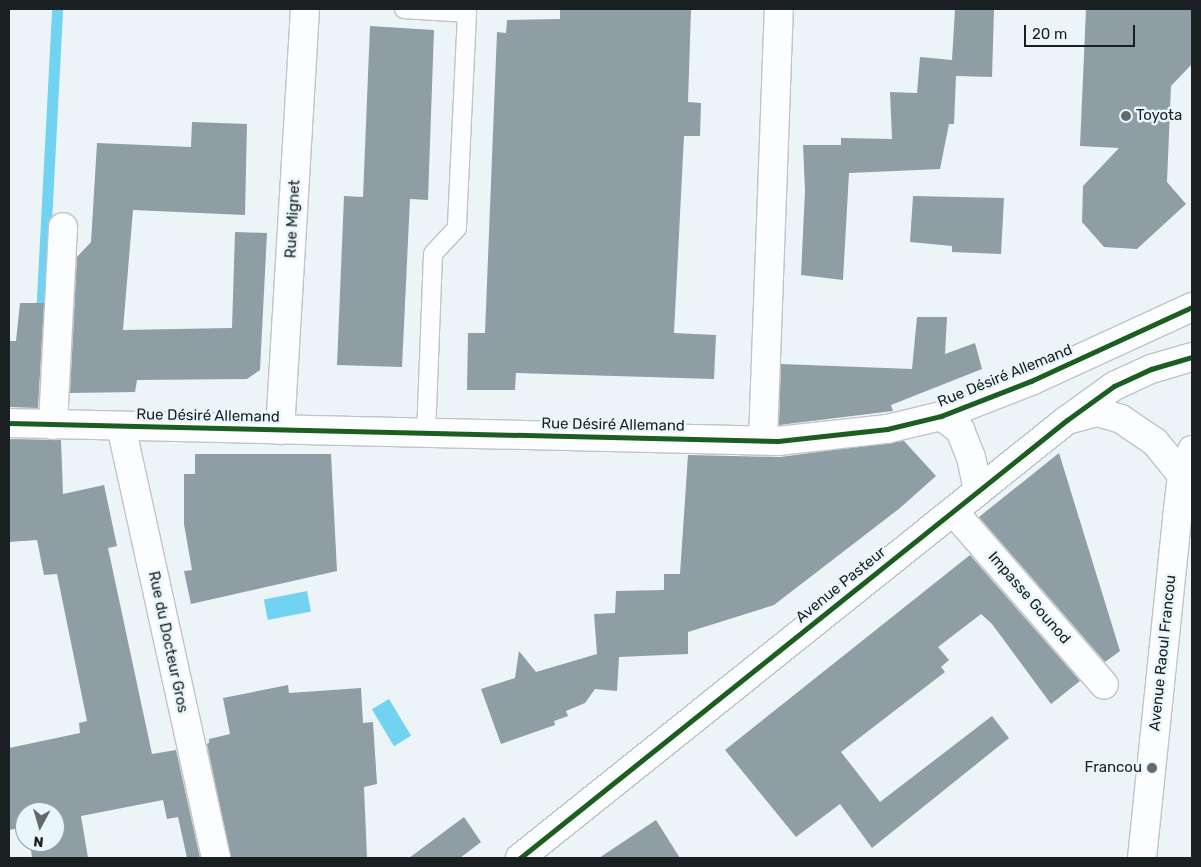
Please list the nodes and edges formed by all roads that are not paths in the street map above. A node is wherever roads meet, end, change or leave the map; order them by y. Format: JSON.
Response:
{"nodes":[{"id":1,"x":305,"y":9,"type":"edge"},
{"id":2,"x":404,"y":9,"type":"edge"},
{"id":3,"x":779,"y":9,"type":"edge"},
{"id":4,"x":63,"y":227,"type":"dead end"},
{"id":5,"x":1192,"y":307,"type":"edge"},
{"id":6,"x":1192,"y":357,"type":"edge"},
{"id":7,"x":941,"y":416,"type":"junction"},
{"id":8,"x":1068,"y":420,"type":"junction"},
{"id":9,"x":9,"y":423,"type":"edge"},
{"id":10,"x":53,"y":425,"type":"junction"},
{"id":11,"x":121,"y":426,"type":"junction"},
{"id":12,"x":280,"y":430,"type":"junction"},
{"id":13,"x":426,"y":433,"type":"junction"},
{"id":14,"x":763,"y":440,"type":"junction"},
{"id":15,"x":1192,"y":450,"type":"edge"},
{"id":16,"x":1182,"y":475,"type":"junction"},
{"id":17,"x":978,"y":491,"type":"junction"},
{"id":18,"x":953,"y":510,"type":"junction"},
{"id":19,"x":1104,"y":685,"type":"dead end"},
{"id":20,"x":216,"y":858,"type":"edge"},
{"id":21,"x":520,"y":858,"type":"edge"},
{"id":22,"x":1142,"y":858,"type":"edge"}],
"edges":[{"from":1,"to":12,"type":"street","name":"Rue Mignet"},
{"from":2,"to":13,"type":"lane"},
{"from":3,"to":14,"type":"street"},
{"from":4,"to":10,"type":"street"},
{"from":5,"to":7,"type":"street","name":"Rue Désiré Allemand"},
{"from":6,"to":8,"type":"street","name":"Avenue Pasteur"},
{"from":7,"to":14,"type":"street","name":"Rue Désiré Allemand"},
{"from":7,"to":17,"type":"street"},
{"from":8,"to":16,"type":"street"},
{"from":8,"to":17,"type":"street","name":"Avenue Pasteur"},
{"from":9,"to":10,"type":"street","name":"Rue Désiré Allemand"},
{"from":10,"to":11,"type":"street","name":"Rue Désiré Allemand"},
{"from":11,"to":12,"type":"street","name":"Rue Désiré Allemand"},
{"from":11,"to":20,"type":"street","name":"Rue du Docteur Gros"},
{"from":12,"to":13,"type":"street","name":"Rue Désiré Allemand"},
{"from":13,"to":14,"type":"street","name":"Rue Désiré Allemand"},
{"from":15,"to":16,"type":"street","name":"Avenue Raoul Francou"},
{"from":16,"to":22,"type":"street","name":"Avenue Raoul Francou"},
{"from":17,"to":18,"type":"street","name":"Avenue Pasteur"},
{"from":18,"to":19,"type":"street","name":"Impasse Gounod"},
{"from":18,"to":21,"type":"street","name":"Avenue Pasteur"}]}
